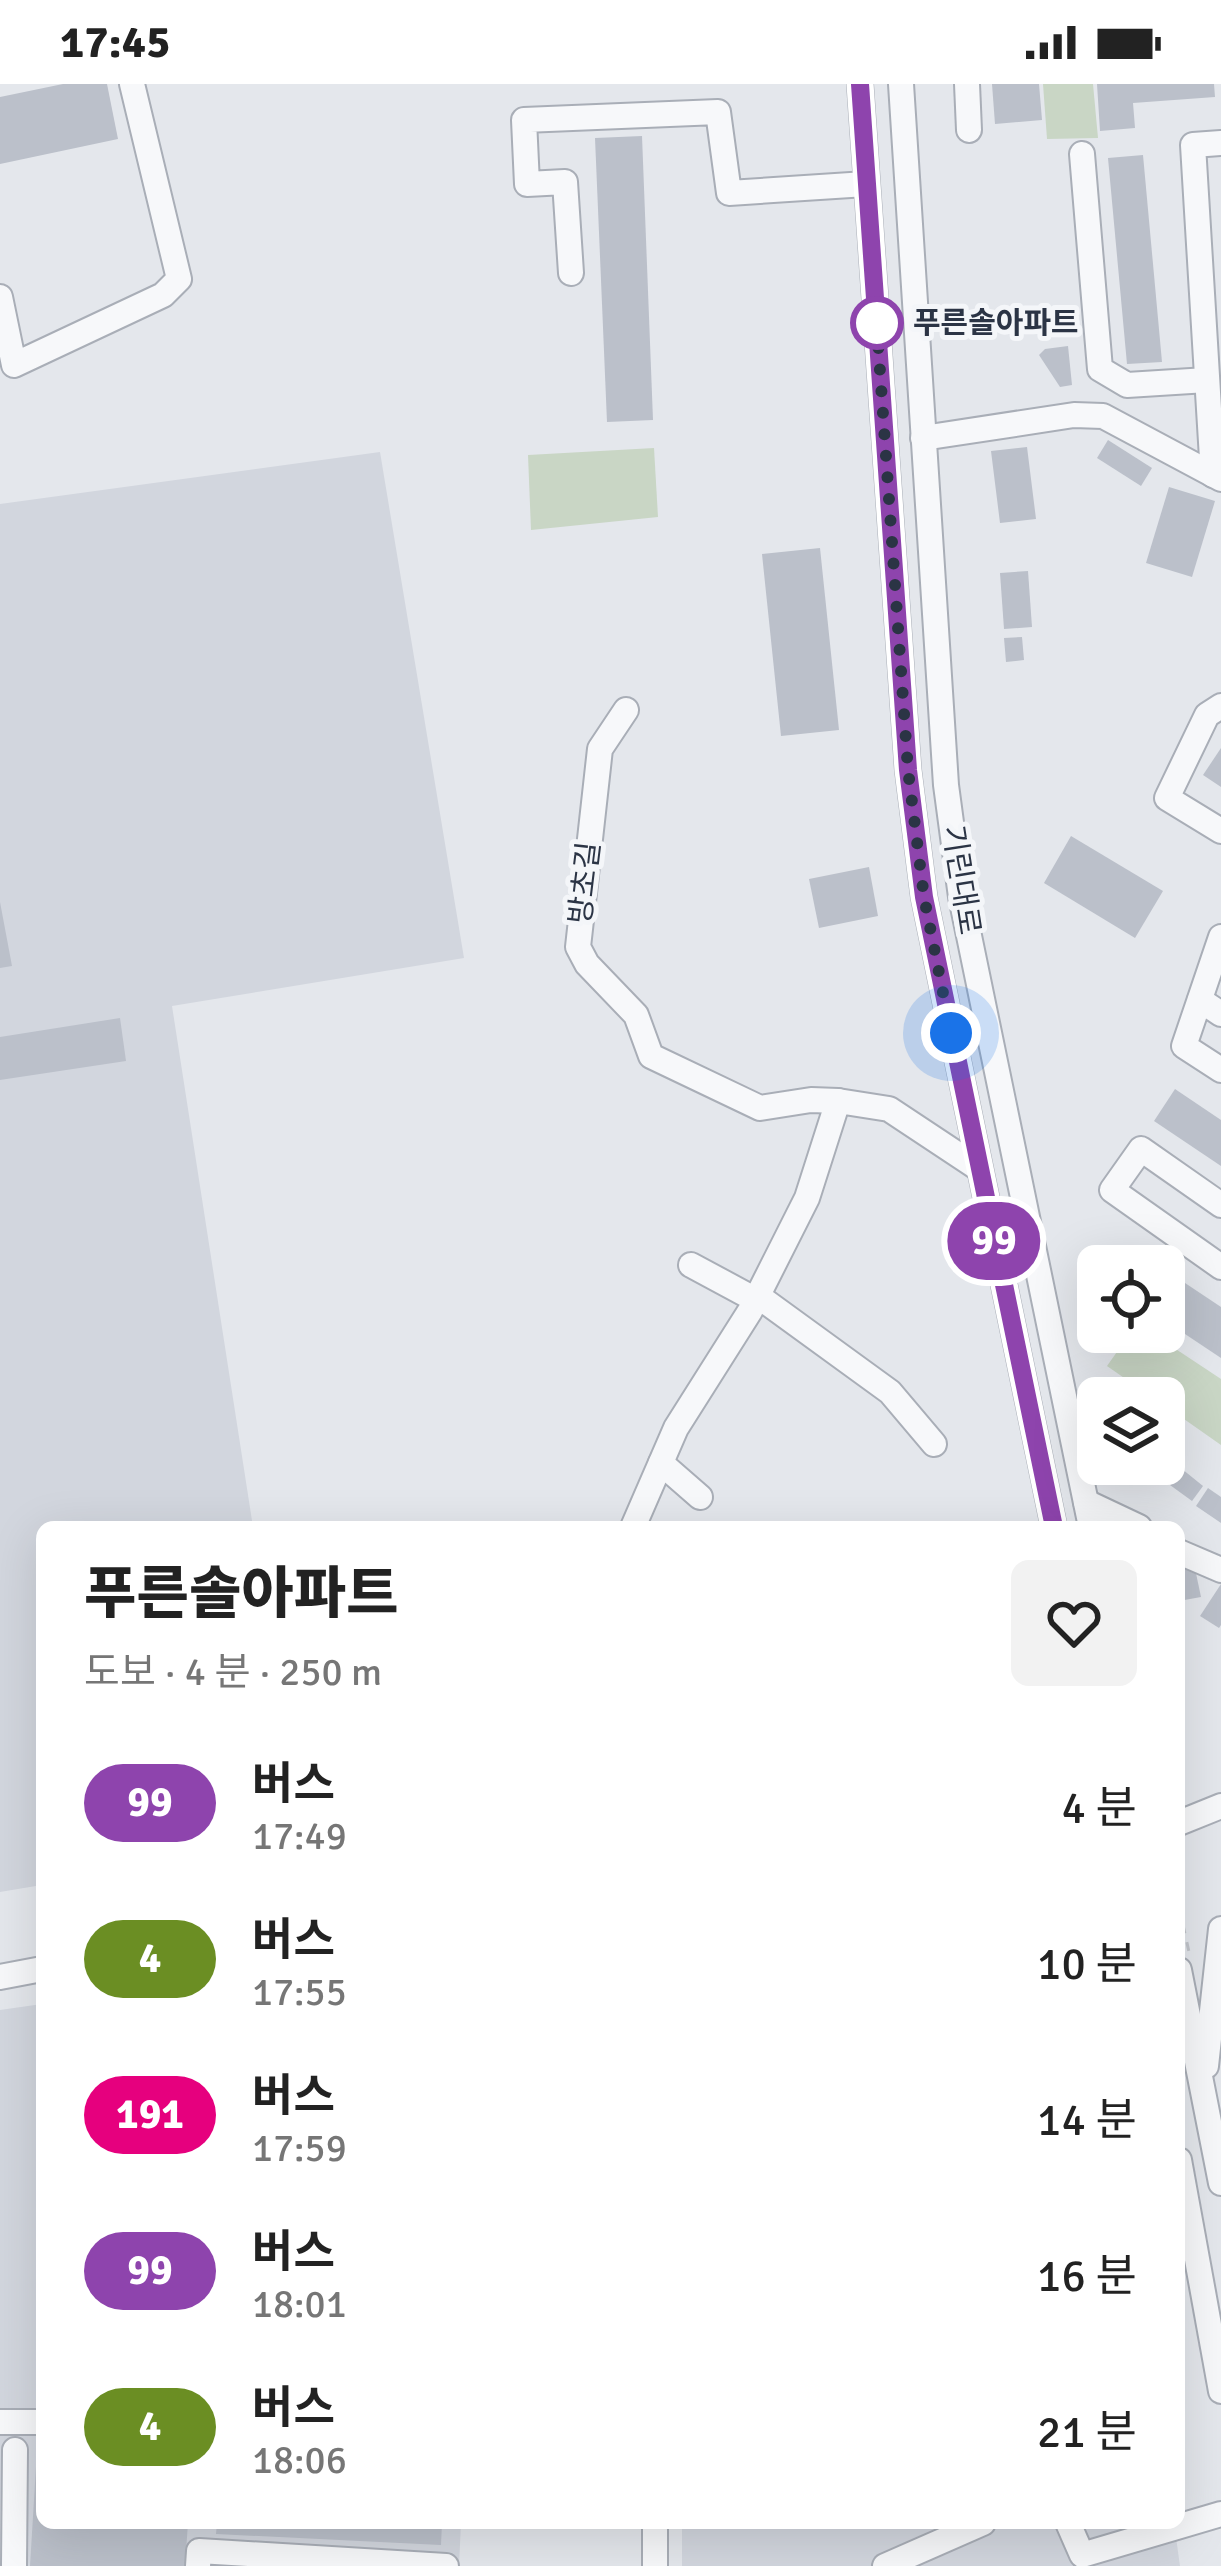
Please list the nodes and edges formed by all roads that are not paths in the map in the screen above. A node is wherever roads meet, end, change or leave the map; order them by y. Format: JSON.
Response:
{"nodes":[{"id":1,"x":132,"y":84,"type":"edge"},
{"id":2,"x":860,"y":84,"type":"edge"},
{"id":3,"x":901,"y":84,"type":"edge"},
{"id":4,"x":967,"y":84,"type":"edge"},
{"id":5,"x":969,"y":130,"type":"dead end"},
{"id":6,"x":1221,"y":143,"type":"edge"},
{"id":7,"x":1082,"y":154,"type":"dead end"},
{"id":8,"x":866,"y":184,"type":"junction"},
{"id":9,"x":572,"y":273,"type":"dead end"},
{"id":10,"x":0,"y":297,"type":"edge"},
{"id":11,"x":1213,"y":338,"type":"edge"},
{"id":12,"x":1207,"y":380,"type":"junction"},
{"id":13,"x":1216,"y":434,"type":"edge"},
{"id":14,"x":923,"y":438,"type":"junction"},
{"id":15,"x":1217,"y":477,"type":"edge"},
{"id":16,"x":1221,"y":706,"type":"edge"},
{"id":17,"x":626,"y":710,"type":"dead end"},
{"id":18,"x":1221,"y":831,"type":"edge"},
{"id":19,"x":1221,"y":937,"type":"edge"},
{"id":20,"x":1210,"y":1007,"type":"edge"},
{"id":21,"x":1221,"y":1070,"type":"edge"},
{"id":22,"x":838,"y":1101,"type":"junction"},
{"id":23,"x":978,"y":1168,"type":"junction"},
{"id":24,"x":1221,"y":1205,"type":"edge"},
{"id":25,"x":691,"y":1265,"type":"dead end"},
{"id":26,"x":1221,"y":1267,"type":"edge"},
{"id":27,"x":757,"y":1298,"type":"junction"},
{"id":28,"x":934,"y":1444,"type":"dead end"},
{"id":29,"x":661,"y":1463,"type":"junction"},
{"id":30,"x":700,"y":1496,"type":"dead end"},
{"id":31,"x":1089,"y":1515,"type":"edge"},
{"id":32,"x":637,"y":1521,"type":"edge"},
{"id":33,"x":1053,"y":1521,"type":"edge"},
{"id":34,"x":1185,"y":1555,"type":"edge"},
{"id":35,"x":1221,"y":1570,"type":"edge"},
{"id":36,"x":1221,"y":1806,"type":"edge"},
{"id":37,"x":1185,"y":1821,"type":"edge"},
{"id":38,"x":1221,"y":1929,"type":"edge"},
{"id":39,"x":36,"y":1970,"type":"edge"},
{"id":40,"x":0,"y":1977,"type":"edge"},
{"id":41,"x":1185,"y":1999,"type":"edge"},
{"id":42,"x":1203,"y":2086,"type":"junction"},
{"id":43,"x":1221,"y":2183,"type":"edge"},
{"id":44,"x":1185,"y":2193,"type":"edge"},
{"id":45,"x":1221,"y":2391,"type":"edge"},
{"id":46,"x":0,"y":2422,"type":"edge"},
{"id":47,"x":36,"y":2422,"type":"edge"},
{"id":48,"x":15,"y":2450,"type":"dead end"},
{"id":49,"x":1221,"y":2514,"type":"edge"},
{"id":50,"x":1185,"y":2525,"type":"edge"},
{"id":51,"x":655,"y":2529,"type":"edge"},
{"id":52,"x":968,"y":2529,"type":"edge"},
{"id":53,"x":1071,"y":2529,"type":"edge"},
{"id":54,"x":1170,"y":2529,"type":"edge"},
{"id":55,"x":281,"y":2561,"type":"edge"},
{"id":56,"x":368,"y":2564,"type":"edge"},
{"id":57,"x":14,"y":2566,"type":"edge"},
{"id":58,"x":198,"y":2566,"type":"edge"},
{"id":59,"x":446,"y":2566,"type":"edge"},
{"id":60,"x":655,"y":2566,"type":"edge"},
{"id":61,"x":885,"y":2566,"type":"edge"}],
"edges":[{"from":1,"to":10,"type":"street"},
{"from":2,"to":8,"type":"street","name":"기린대로"},
{"from":3,"to":14,"type":"street","name":"기린대로"},
{"from":4,"to":5,"type":"street"},
{"from":6,"to":11,"type":"street"},
{"from":7,"to":12,"type":"street"},
{"from":8,"to":9,"type":"street"},
{"from":8,"to":23,"type":"street","name":"기린대로"},
{"from":11,"to":12,"type":"street"},
{"from":12,"to":13,"type":"street"},
{"from":13,"to":15,"type":"street"},
{"from":14,"to":15,"type":"street"},
{"from":14,"to":31,"type":"street","name":"기린대로"},
{"from":16,"to":18,"type":"street"},
{"from":17,"to":22,"type":"street","name":"방초길"},
{"from":19,"to":20,"type":"street"},
{"from":20,"to":21,"type":"street"},
{"from":22,"to":23,"type":"street","name":"방초길"},
{"from":22,"to":27,"type":"street"},
{"from":23,"to":33,"type":"street","name":"기린대로"},
{"from":24,"to":26,"type":"street"},
{"from":25,"to":27,"type":"street"},
{"from":27,"to":28,"type":"street"},
{"from":27,"to":29,"type":"street"},
{"from":29,"to":30,"type":"street"},
{"from":29,"to":32,"type":"street"},
{"from":34,"to":35,"type":"street"},
{"from":36,"to":37,"type":"street"},
{"from":38,"to":42,"type":"street"},
{"from":39,"to":40,"type":"street"},
{"from":41,"to":42,"type":"street"},
{"from":42,"to":43,"type":"street"},
{"from":44,"to":45,"type":"street"},
{"from":46,"to":47,"type":"street"},
{"from":48,"to":57,"type":"street"},
{"from":49,"to":50,"type":"street"},
{"from":51,"to":60,"type":"street"},
{"from":52,"to":61,"type":"street"},
{"from":53,"to":54,"type":"street"},
{"from":55,"to":56,"type":"street"},
{"from":55,"to":58,"type":"street"},
{"from":56,"to":59,"type":"street"}]}
